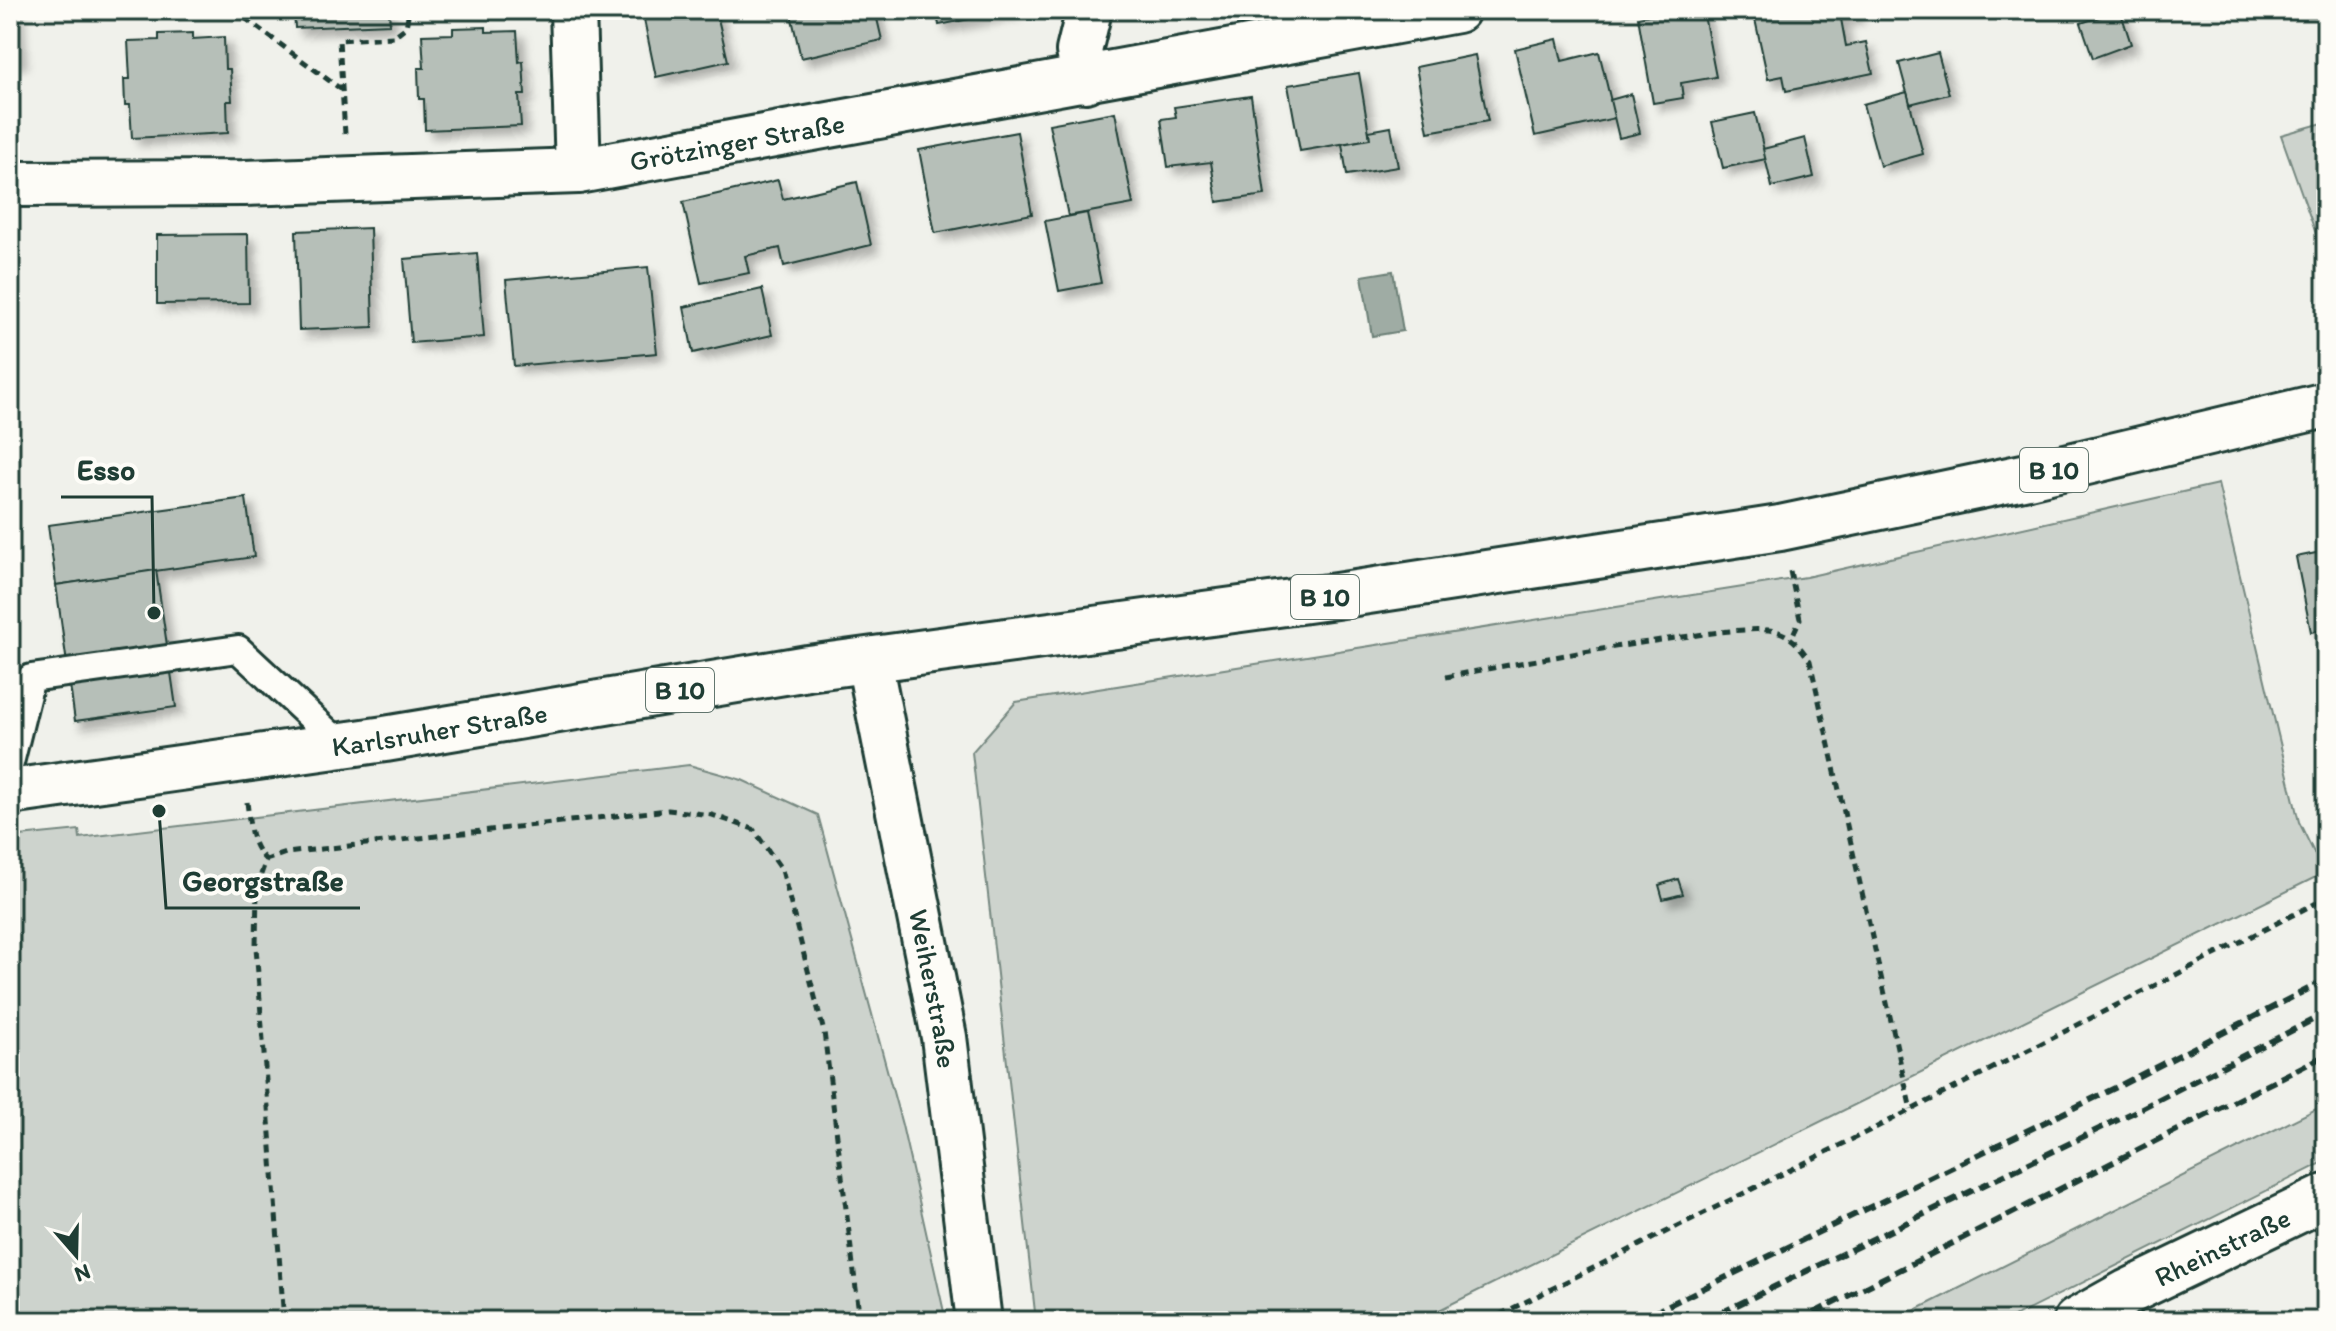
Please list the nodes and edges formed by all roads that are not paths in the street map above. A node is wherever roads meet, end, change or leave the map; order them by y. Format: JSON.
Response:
{"nodes":[{"id":1,"x":573,"y":10,"type":"edge"},
{"id":2,"x":1089,"y":10,"type":"edge"},
{"id":3,"x":1457,"y":10,"type":"edge"},
{"id":4,"x":1085,"y":80,"type":"junction"},
{"id":5,"x":578,"y":171,"type":"junction"},
{"id":6,"x":10,"y":184,"type":"edge"},
{"id":7,"x":2326,"y":405,"type":"edge"},
{"id":8,"x":869,"y":661,"type":"junction"},
{"id":9,"x":341,"y":745,"type":"junction"},
{"id":10,"x":10,"y":763,"type":"edge"},
{"id":11,"x":10,"y":792,"type":"edge"},
{"id":12,"x":2326,"y":1197,"type":"edge"},
{"id":13,"x":979,"y":1321,"type":"edge"},
{"id":14,"x":2076,"y":1321,"type":"edge"}],
"edges":[{"from":1,"to":5,"type":"street"},
{"from":2,"to":4,"type":"street"},
{"from":3,"to":4,"type":"street","name":"Grötzinger Straße"},
{"from":4,"to":5,"type":"street","name":"Grötzinger Straße"},
{"from":5,"to":6,"type":"street","name":"Grötzinger Straße"},
{"from":7,"to":8,"type":"street","number":"B 10"},
{"from":8,"to":9,"type":"street","name":"Karlsruher Straße","number":"B 10"},
{"from":8,"to":13,"type":"street","name":"Weiherstraße"},
{"from":9,"to":10,"type":"lane"},
{"from":9,"to":11,"type":"street","name":"Karlsruher Straße","number":"B 10"},
{"from":12,"to":14,"type":"street","name":"Rheinstraße"}]}
